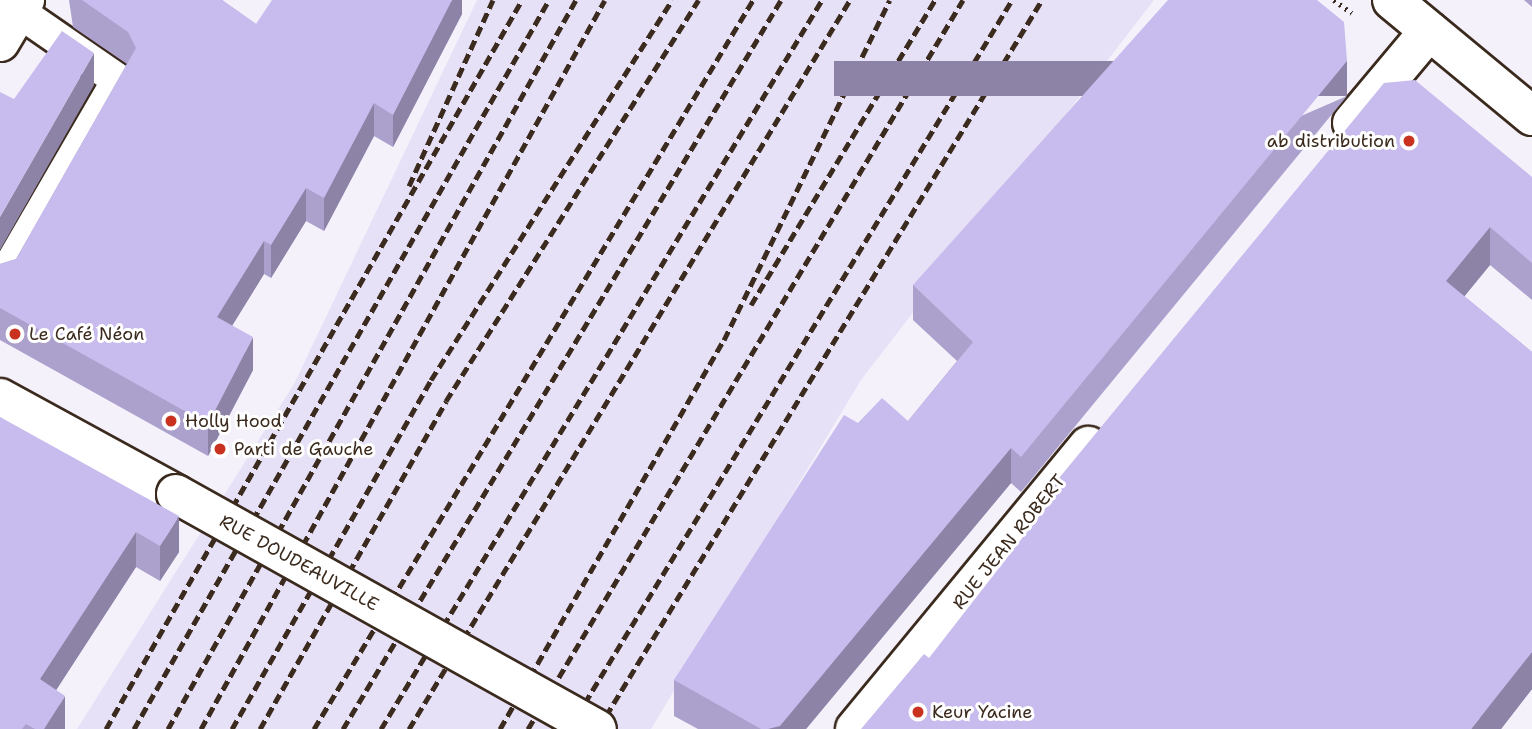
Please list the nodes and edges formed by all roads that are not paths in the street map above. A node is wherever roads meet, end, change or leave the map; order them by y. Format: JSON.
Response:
{"nodes":[{"id":1,"x":1392,"y":0,"type":"edge"},
{"id":2,"x":11,"y":13,"type":"edge"},
{"id":3,"x":1429,"y":31,"type":"junction"},
{"id":4,"x":1532,"y":117,"type":"edge"},
{"id":5,"x":1324,"y":157,"type":"edge"},
{"id":6,"x":0,"y":283,"type":"edge"},
{"id":7,"x":0,"y":398,"type":"edge"},
{"id":8,"x":1112,"y":416,"type":"edge"},
{"id":9,"x":597,"y":729,"type":"edge"},
{"id":10,"x":856,"y":729,"type":"edge"}],
"edges":[{"from":1,"to":3,"type":"street"},
{"from":2,"to":6,"type":"street"},
{"from":3,"to":4,"type":"street"},
{"from":3,"to":5,"type":"street"},
{"from":7,"to":9,"type":"street","name":"RUE DOUDEAUVILLE","bridge":true},
{"from":8,"to":10,"type":"street","name":"RUE JEAN ROBERT"}]}
